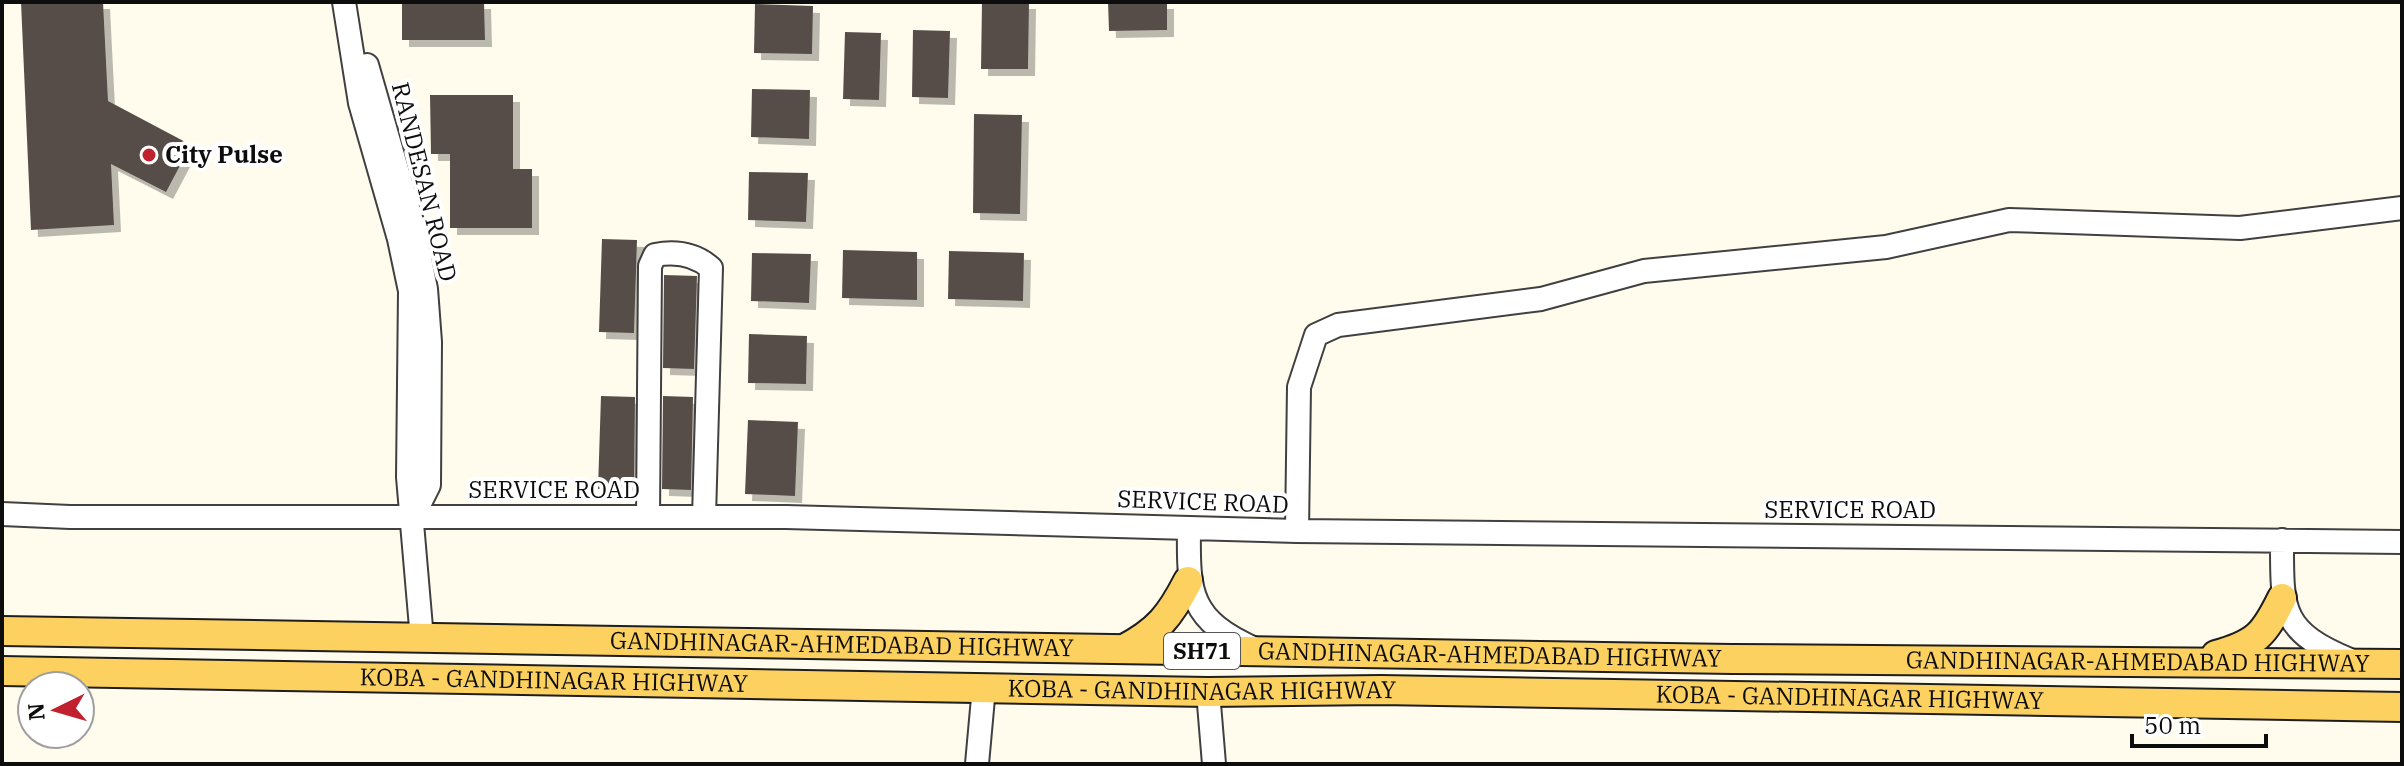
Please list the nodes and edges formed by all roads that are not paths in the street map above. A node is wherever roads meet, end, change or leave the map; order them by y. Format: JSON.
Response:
{"nodes":[{"id":1,"x":344,"y":2,"type":"edge"},
{"id":2,"x":358,"y":2,"type":"edge"},
{"id":3,"x":2402,"y":208,"type":"edge"},
{"id":4,"x":2,"y":514,"type":"edge"},
{"id":5,"x":413,"y":516,"type":"junction"},
{"id":6,"x":648,"y":516,"type":"junction"},
{"id":7,"x":704,"y":517,"type":"junction"},
{"id":8,"x":1189,"y":529,"type":"junction"},
{"id":9,"x":1297,"y":531,"type":"junction"},
{"id":10,"x":2282,"y":540,"type":"junction"},
{"id":11,"x":2402,"y":542,"type":"edge"},
{"id":12,"x":1188,"y":581,"type":"junction"},
{"id":13,"x":2282,"y":598,"type":"junction"},
{"id":14,"x":2,"y":631,"type":"edge"},
{"id":15,"x":422,"y":639,"type":"junction"},
{"id":16,"x":1123,"y":649,"type":"junction"},
{"id":17,"x":1262,"y":652,"type":"junction"},
{"id":18,"x":2188,"y":662,"type":"junction"},
{"id":19,"x":2358,"y":663,"type":"junction"},
{"id":20,"x":2402,"y":664,"type":"edge"},
{"id":21,"x":2,"y":671,"type":"edge"},
{"id":22,"x":984,"y":687,"type":"junction"},
{"id":23,"x":1208,"y":692,"type":"junction"},
{"id":24,"x":2402,"y":707,"type":"edge"},
{"id":25,"x":977,"y":764,"type":"edge"},
{"id":26,"x":1214,"y":764,"type":"edge"}],
"edges":[{"from":1,"to":5,"type":"street","name":"RANDESAN ROAD"},
{"from":2,"to":5,"type":"street","name":"RANDESAN ROAD"},
{"from":3,"to":9,"type":"street"},
{"from":4,"to":5,"type":"street","name":"SERVICE ROAD"},
{"from":5,"to":6,"type":"street","name":"SERVICE ROAD"},
{"from":5,"to":15,"type":"street","name":"RANDESAN ROAD"},
{"from":6,"to":7,"type":"street","name":"SERVICE ROAD"},
{"from":6,"to":7,"type":"street"},
{"from":7,"to":8,"type":"street","name":"SERVICE ROAD"},
{"from":8,"to":9,"type":"street","name":"SERVICE ROAD"},
{"from":8,"to":12,"type":"street"},
{"from":9,"to":10,"type":"street","name":"SERVICE ROAD"},
{"from":10,"to":11,"type":"street","name":"SERVICE ROAD"},
{"from":10,"to":13,"type":"street"},
{"from":12,"to":16,"type":"main road"},
{"from":12,"to":17,"type":"street"},
{"from":13,"to":18,"type":"main road"},
{"from":13,"to":19,"type":"street"},
{"from":14,"to":15,"type":"main road","name":"GANDHINAGAR-AHMEDABAD HIGHWAY","number":"SH71"},
{"from":15,"to":16,"type":"main road","name":"GANDHINAGAR-AHMEDABAD HIGHWAY","number":"SH71"},
{"from":16,"to":17,"type":"main road","name":"GANDHINAGAR-AHMEDABAD HIGHWAY","number":"SH71"},
{"from":17,"to":18,"type":"main road","name":"GANDHINAGAR-AHMEDABAD HIGHWAY","number":"SH71"},
{"from":18,"to":19,"type":"main road","name":"GANDHINAGAR-AHMEDABAD HIGHWAY","number":"SH71"},
{"from":19,"to":20,"type":"main road","name":"GANDHINAGAR-AHMEDABAD HIGHWAY","number":"SH71"},
{"from":21,"to":22,"type":"main road","name":"KOBA - GANDHINAGAR HIGHWAY","number":"SH71"},
{"from":22,"to":23,"type":"main road","name":"KOBA - GANDHINAGAR HIGHWAY","number":"SH71"},
{"from":22,"to":25,"type":"street"},
{"from":23,"to":24,"type":"main road","name":"KOBA - GANDHINAGAR HIGHWAY","number":"SH71"},
{"from":23,"to":26,"type":"street"}]}
